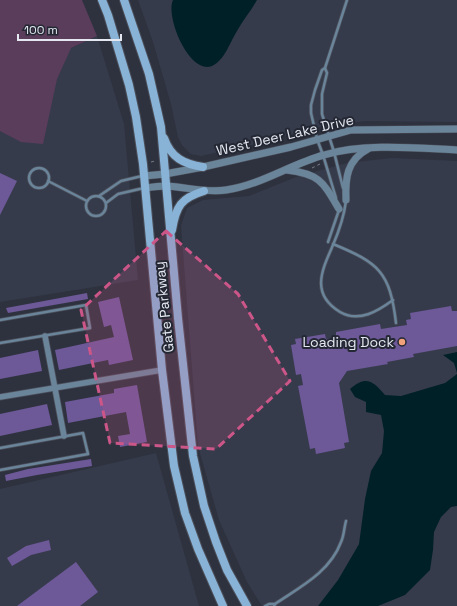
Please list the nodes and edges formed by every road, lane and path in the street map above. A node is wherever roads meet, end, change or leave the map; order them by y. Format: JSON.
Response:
{"nodes":[{"id":1,"x":103,"y":0,"type":"edge"},
{"id":2,"x":124,"y":0,"type":"edge"},
{"id":3,"x":347,"y":0,"type":"edge"},
{"id":4,"x":325,"y":68,"type":"junction"},
{"id":5,"x":318,"y":82,"type":"junction"},
{"id":6,"x":324,"y":84,"type":"junction"},
{"id":7,"x":161,"y":127,"type":"junction"},
{"id":8,"x":457,"y":129,"type":"edge"},
{"id":9,"x":328,"y":136,"type":"junction"},
{"id":10,"x":317,"y":139,"type":"junction"},
{"id":11,"x":370,"y":148,"type":"junction"},
{"id":12,"x":457,"y":150,"type":"edge"},
{"id":13,"x":334,"y":152,"type":"junction"},
{"id":14,"x":323,"y":155,"type":"junction"},
{"id":15,"x":155,"y":161,"type":"dead end"},
{"id":16,"x":150,"y":162,"type":"dead end"},
{"id":17,"x":323,"y":163,"type":"dead end"},
{"id":18,"x":202,"y":167,"type":"junction"},
{"id":19,"x":312,"y":168,"type":"dead end"},
{"id":20,"x":284,"y":170,"type":"junction"},
{"id":21,"x":165,"y":174,"type":"junction"},
{"id":22,"x":144,"y":176,"type":"junction"},
{"id":23,"x":48,"y":181,"type":"junction"},
{"id":24,"x":166,"y":186,"type":"junction"},
{"id":25,"x":145,"y":188,"type":"junction"},
{"id":26,"x":204,"y":191,"type":"junction"},
{"id":27,"x":99,"y":196,"type":"junction"},
{"id":28,"x":346,"y":200,"type":"junction"},
{"id":29,"x":87,"y":201,"type":"junction"},
{"id":30,"x":106,"y":203,"type":"junction"},
{"id":31,"x":339,"y":209,"type":"junction"},
{"id":32,"x":170,"y":241,"type":"junction"},
{"id":33,"x":328,"y":242,"type":"dead end"},
{"id":34,"x":333,"y":244,"type":"junction"},
{"id":35,"x":393,"y":300,"type":"junction"},
{"id":36,"x":0,"y":320,"type":"edge"},
{"id":37,"x":396,"y":322,"type":"dead end"},
{"id":38,"x":45,"y":336,"type":"junction"},
{"id":39,"x":0,"y":344,"type":"edge"},
{"id":40,"x":162,"y":370,"type":"junction"},
{"id":41,"x":55,"y":388,"type":"junction"},
{"id":42,"x":0,"y":397,"type":"edge"},
{"id":43,"x":64,"y":436,"type":"junction"},
{"id":44,"x":0,"y":448,"type":"edge"},
{"id":45,"x":0,"y":470,"type":"edge"},
{"id":46,"x":346,"y":521,"type":"dead end"},
{"id":47,"x":274,"y":605,"type":"edge"},
{"id":48,"x":223,"y":606,"type":"edge"},
{"id":49,"x":247,"y":606,"type":"edge"},
{"id":50,"x":265,"y":606,"type":"edge"}],
"edges":[{"from":1,"to":22,"type":"main road","name":"Gate Parkway"},
{"from":2,"to":7,"type":"main road","name":"Gate Parkway"},
{"from":3,"to":4,"type":"lane"},
{"from":4,"to":5,"type":"lane"},
{"from":4,"to":6,"type":"lane"},
{"from":5,"to":6,"type":"lane"},
{"from":5,"to":10,"type":"lane"},
{"from":6,"to":9,"type":"lane"},
{"from":7,"to":18,"type":"main road"},
{"from":7,"to":21,"type":"main road","name":"Gate Parkway"},
{"from":8,"to":9,"type":"street","name":"West Deer Lake Drive"},
{"from":9,"to":10,"type":"street","name":"West Deer Lake Drive"},
{"from":9,"to":13,"type":"lane"},
{"from":10,"to":14,"type":"lane"},
{"from":10,"to":18,"type":"street","name":"West Deer Lake Drive"},
{"from":11,"to":12,"type":"street","name":"West Deer Lake Drive"},
{"from":11,"to":13,"type":"street","name":"West Deer Lake Drive"},
{"from":11,"to":28,"type":"street"},
{"from":13,"to":14,"type":"street","name":"West Deer Lake Drive"},
{"from":13,"to":28,"type":"lane"},
{"from":14,"to":20,"type":"street","name":"West Deer Lake Drive"},
{"from":14,"to":31,"type":"lane"},
{"from":15,"to":16,"type":"path"},
{"from":17,"to":19,"type":"path"},
{"from":18,"to":21,"type":"street","name":"West Deer Lake Drive"},
{"from":20,"to":26,"type":"street","name":"West Deer Lake Drive"},
{"from":20,"to":31,"type":"street"},
{"from":21,"to":22,"type":"street","name":"West Deer Lake Drive"},
{"from":21,"to":24,"type":"main road","name":"Gate Parkway"},
{"from":22,"to":25,"type":"main road","name":"Gate Parkway"},
{"from":22,"to":27,"type":"lane"},
{"from":23,"to":23,"type":"lane"},
{"from":23,"to":29,"type":"lane"},
{"from":24,"to":25,"type":"street","name":"West Deer Lake Drive"},
{"from":24,"to":26,"type":"street","name":"West Deer Lake Drive"},
{"from":24,"to":32,"type":"main road","name":"Gate Parkway"},
{"from":25,"to":30,"type":"lane"},
{"from":25,"to":40,"type":"main road","name":"Gate Parkway"},
{"from":26,"to":32,"type":"main road"},
{"from":27,"to":29,"type":"lane"},
{"from":27,"to":30,"type":"lane"},
{"from":28,"to":34,"type":"lane"},
{"from":29,"to":30,"type":"lane"},
{"from":31,"to":33,"type":"lane"},
{"from":32,"to":49,"type":"main road","name":"Gate Parkway"},
{"from":34,"to":35,"type":"lane"},
{"from":34,"to":35,"type":"lane"},
{"from":35,"to":37,"type":"lane"},
{"from":36,"to":38,"type":"lane"},
{"from":38,"to":39,"type":"lane"},
{"from":38,"to":41,"type":"street"},
{"from":40,"to":41,"type":"street"},
{"from":40,"to":48,"type":"main road","name":"Gate Parkway"},
{"from":41,"to":42,"type":"street"},
{"from":41,"to":43,"type":"street"},
{"from":43,"to":44,"type":"lane"},
{"from":43,"to":45,"type":"lane"},
{"from":46,"to":47,"type":"lane"},
{"from":47,"to":50,"type":"lane"}]}
